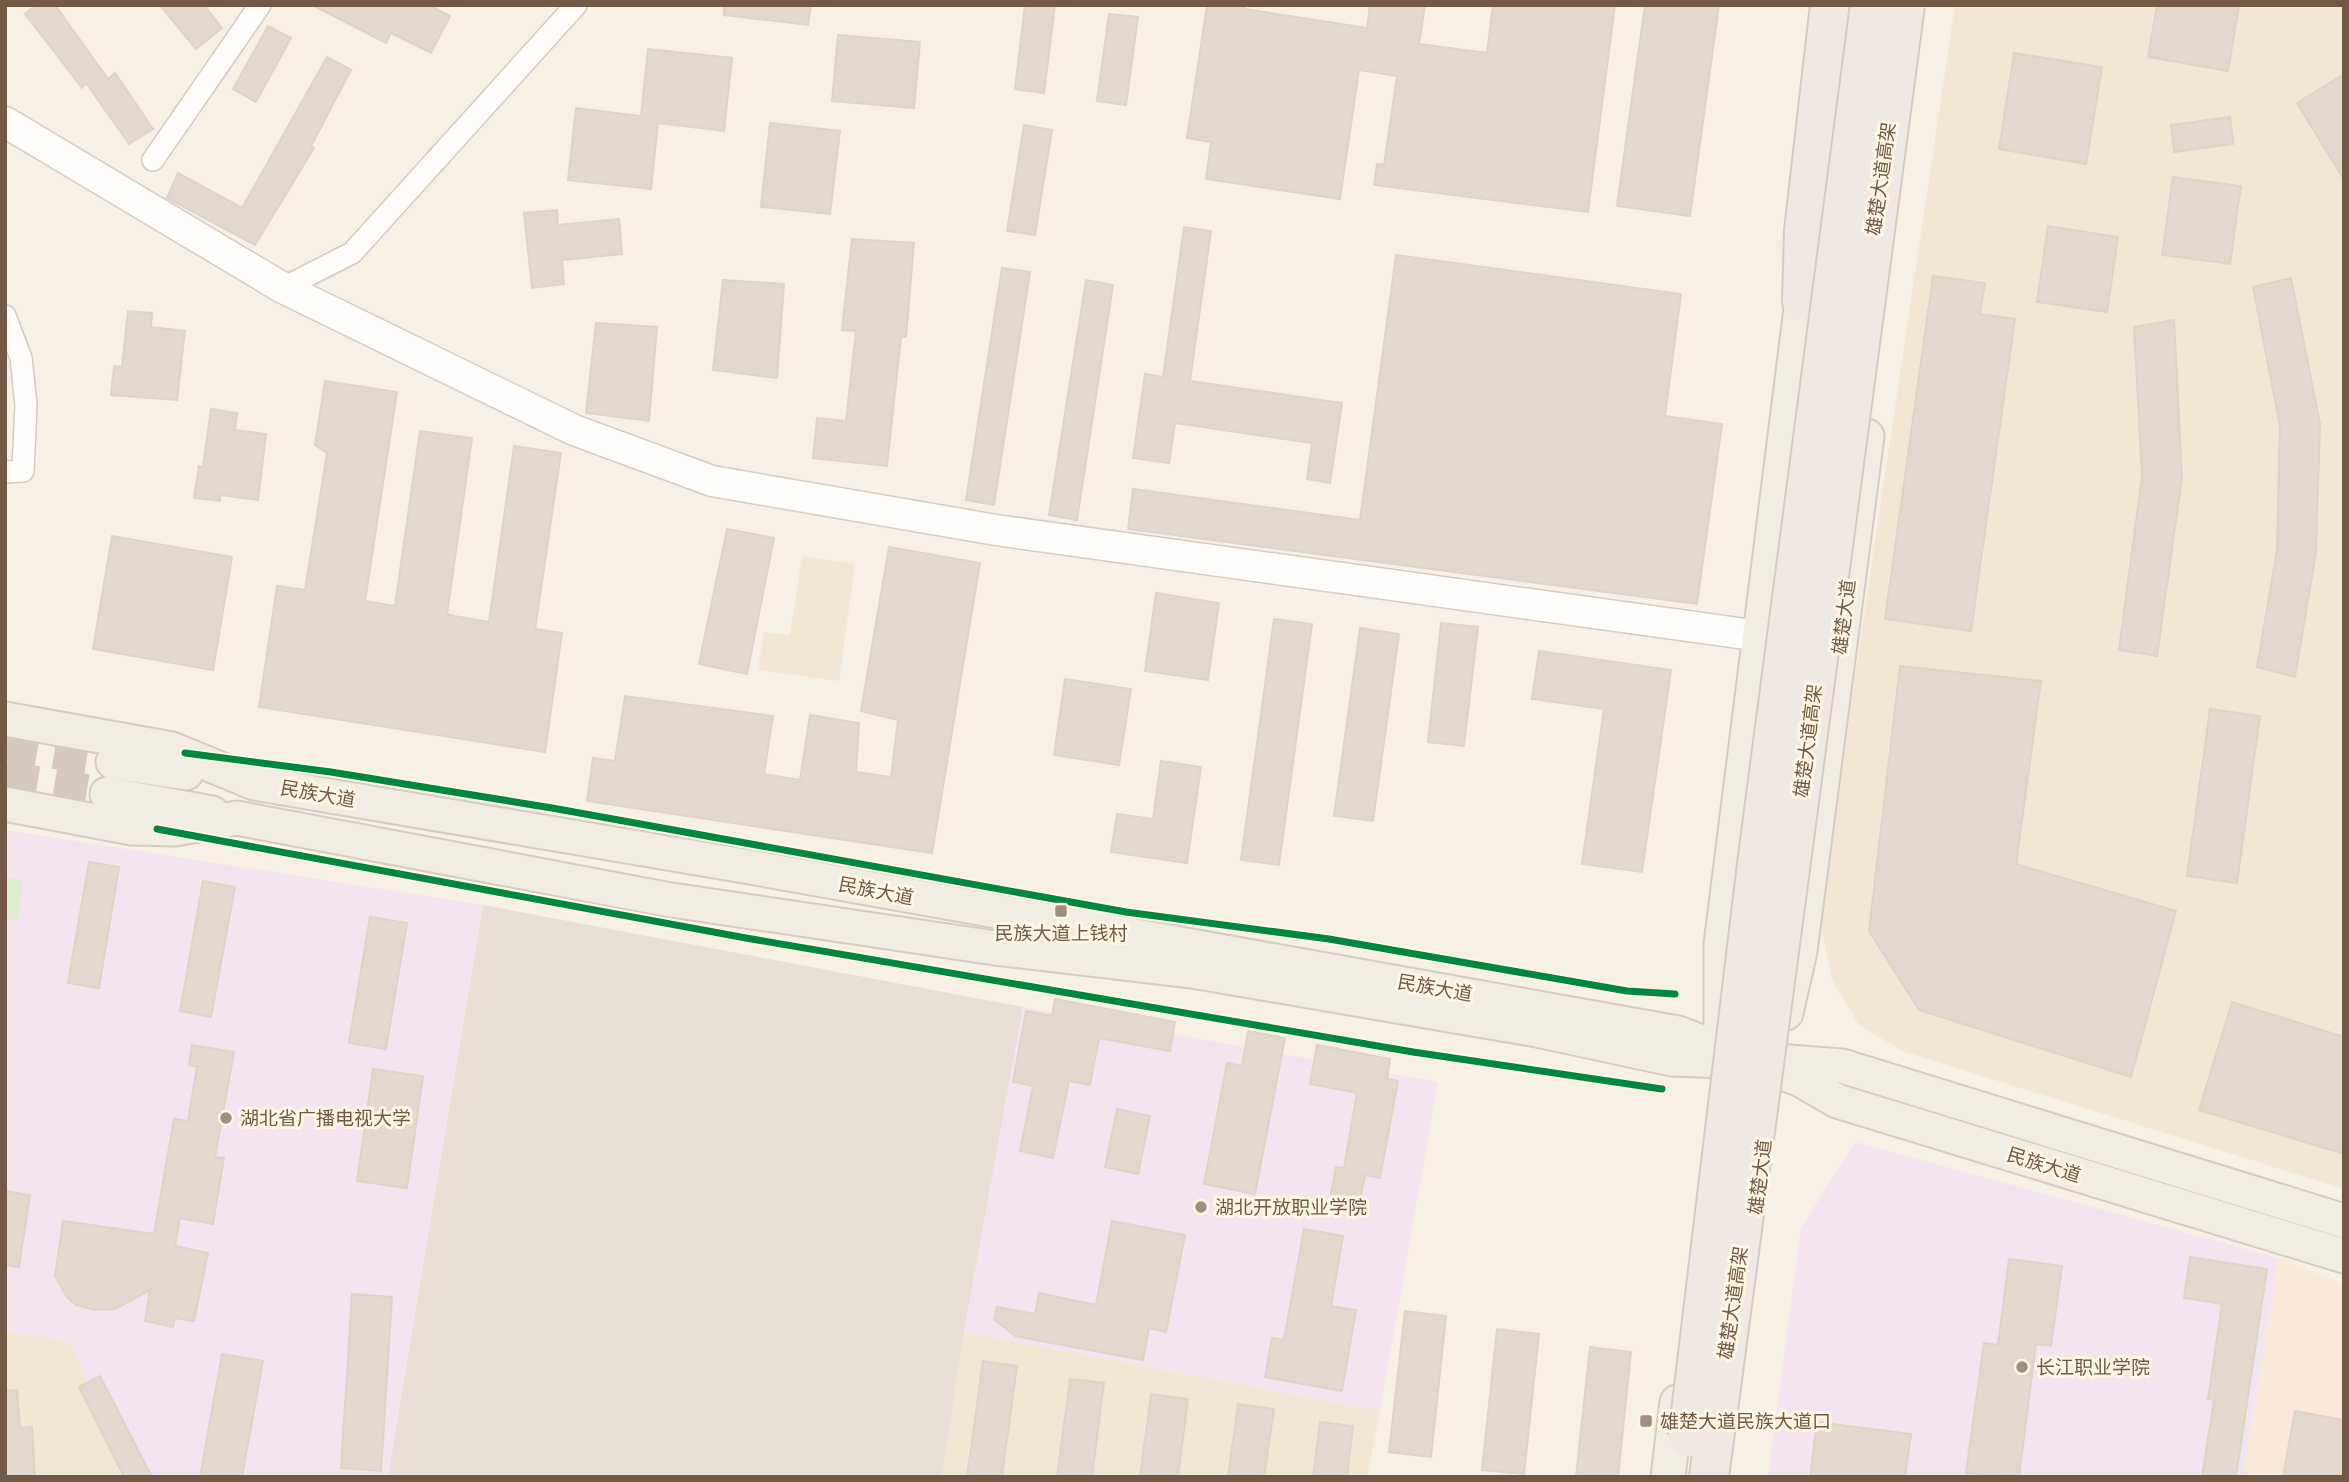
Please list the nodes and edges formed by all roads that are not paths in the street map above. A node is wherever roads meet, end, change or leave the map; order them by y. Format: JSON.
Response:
{"nodes":[{"id":1,"x":260,"y":5,"type":"edge"},
{"id":2,"x":576,"y":5,"type":"edge"},
{"id":3,"x":1830,"y":5,"type":"edge"},
{"id":4,"x":1851,"y":5,"type":"edge"},
{"id":5,"x":1870,"y":5,"type":"edge"},
{"id":6,"x":1905,"y":5,"type":"edge"},
{"id":7,"x":1922,"y":5,"type":"edge"},
{"id":8,"x":5,"y":122,"type":"edge"},
{"id":9,"x":153,"y":160,"type":"dead end"},
{"id":10,"x":283,"y":288,"type":"junction"},
{"id":11,"x":1802,"y":301,"type":"junction"},
{"id":12,"x":5,"y":316,"type":"edge"},
{"id":13,"x":5,"y":472,"type":"edge"},
{"id":14,"x":1760,"y":636,"type":"junction"},
{"id":15,"x":5,"y":719,"type":"edge"},
{"id":16,"x":254,"y":783,"type":"junction"},
{"id":17,"x":5,"y":804,"type":"edge"},
{"id":18,"x":237,"y":818,"type":"junction"},
{"id":19,"x":1748,"y":1061,"type":"junction"},
{"id":20,"x":2344,"y":1222,"type":"edge"},
{"id":21,"x":2344,"y":1256,"type":"edge"},
{"id":22,"x":1728,"y":1436,"type":"joint"},
{"id":23,"x":1668,"y":1477,"type":"edge"},
{"id":24,"x":1683,"y":1477,"type":"edge"},
{"id":25,"x":1709,"y":1477,"type":"edge"},
{"id":26,"x":1724,"y":1477,"type":"edge"}],
"edges":[{"from":1,"to":9,"type":"street"},
{"from":2,"to":10,"type":"street"},
{"from":3,"to":11,"type":"highway"},
{"from":4,"to":11,"type":"main road","name":"雄楚大道"},
{"from":5,"to":24,"type":"highway","name":"雄楚大道高架","bridge":true},
{"from":6,"to":25,"type":"highway","name":"雄楚大道高架","bridge":true},
{"from":7,"to":19,"type":"main road","name":"雄楚大道"},
{"from":8,"to":10,"type":"street"},
{"from":10,"to":14,"type":"street"},
{"from":11,"to":14,"type":"main road","name":"雄楚大道"},
{"from":12,"to":13,"type":"street"},
{"from":14,"to":19,"type":"main road","name":"雄楚大道"},
{"from":15,"to":16,"type":"main road","name":"民族大道"},
{"from":16,"to":18,"type":"main road"},
{"from":16,"to":19,"type":"main road","name":"民族大道"},
{"from":17,"to":18,"type":"main road","name":"民族大道"},
{"from":18,"to":19,"type":"main road","name":"民族大道"},
{"from":19,"to":20,"type":"main road","name":"民族大道"},
{"from":19,"to":21,"type":"main road","name":"民族大道"},
{"from":19,"to":22,"type":"main road","name":"雄楚大道"},
{"from":19,"to":23,"type":"main road","name":"雄楚大道"},
{"from":22,"to":26,"type":"highway"}]}
